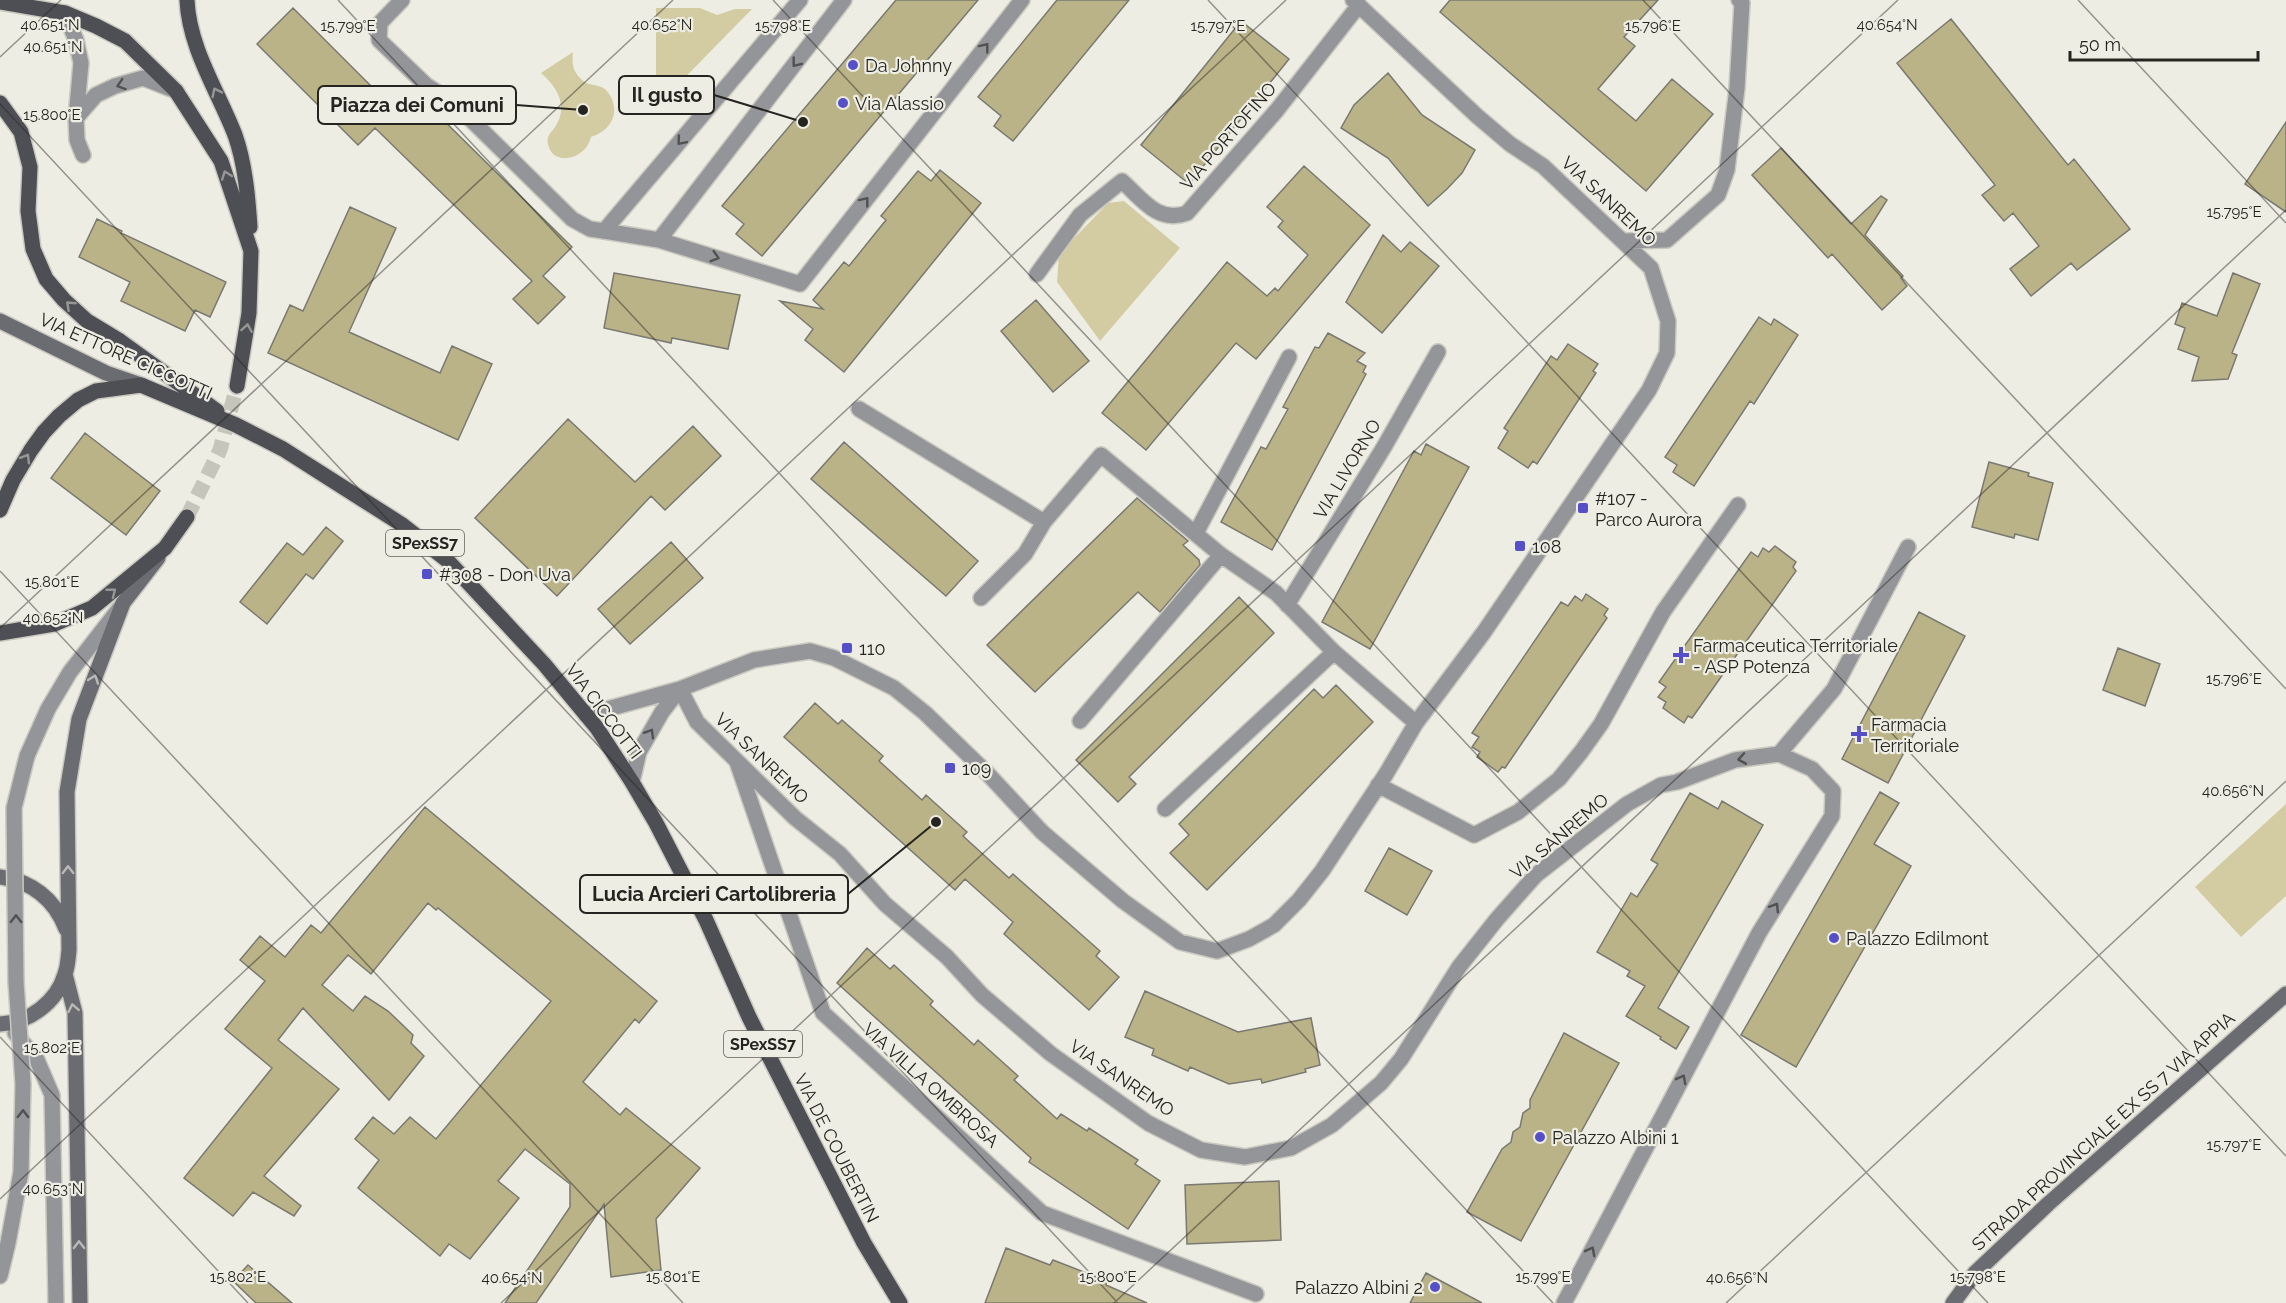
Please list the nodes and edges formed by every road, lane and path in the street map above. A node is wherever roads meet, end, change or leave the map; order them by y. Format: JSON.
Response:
{"nodes":[{"id":1,"x":187,"y":0,"type":"edge"},
{"id":2,"x":402,"y":0,"type":"edge"},
{"id":3,"x":800,"y":0,"type":"edge"},
{"id":4,"x":844,"y":0,"type":"edge"},
{"id":5,"x":1022,"y":0,"type":"edge"},
{"id":6,"x":1739,"y":0,"type":"edge"},
{"id":7,"x":0,"y":2,"type":"edge"},
{"id":8,"x":1356,"y":2,"type":"edge"},
{"id":9,"x":32,"y":3,"type":"edge"},
{"id":10,"x":65,"y":14,"type":"junction"},
{"id":11,"x":176,"y":91,"type":"junction"},
{"id":12,"x":2,"y":106,"type":"edge"},
{"id":13,"x":76,"y":118,"type":"junction"},
{"id":14,"x":83,"y":155,"type":"dead end"},
{"id":15,"x":604,"y":231,"type":"junction"},
{"id":16,"x":659,"y":240,"type":"junction"},
{"id":17,"x":1624,"y":241,"type":"junction"},
{"id":18,"x":251,"y":250,"type":"junction"},
{"id":19,"x":1037,"y":274,"type":"dead end"},
{"id":20,"x":0,"y":321,"type":"edge"},
{"id":21,"x":1438,"y":352,"type":"dead end"},
{"id":22,"x":1288,"y":357,"type":"dead end"},
{"id":23,"x":141,"y":386,"type":"junction"},
{"id":24,"x":237,"y":386,"type":"tunnel mouth"},
{"id":25,"x":859,"y":409,"type":"dead end"},
{"id":26,"x":236,"y":425,"type":"junction"},
{"id":27,"x":1738,"y":505,"type":"dead end"},
{"id":28,"x":0,"y":510,"type":"edge"},
{"id":29,"x":187,"y":517,"type":"tunnel mouth"},
{"id":30,"x":1044,"y":522,"type":"junction"},
{"id":31,"x":1196,"y":533,"type":"junction"},
{"id":32,"x":1908,"y":547,"type":"dead end"},
{"id":33,"x":165,"y":548,"type":"junction"},
{"id":34,"x":1221,"y":555,"type":"junction"},
{"id":35,"x":981,"y":598,"type":"dead end"},
{"id":36,"x":123,"y":603,"type":"junction"},
{"id":37,"x":1287,"y":605,"type":"junction"},
{"id":38,"x":0,"y":633,"type":"edge"},
{"id":39,"x":1334,"y":652,"type":"junction"},
{"id":40,"x":680,"y":689,"type":"junction"},
{"id":41,"x":586,"y":715,"type":"junction"},
{"id":42,"x":1080,"y":721,"type":"dead end"},
{"id":43,"x":1416,"y":723,"type":"junction"},
{"id":44,"x":1779,"y":754,"type":"junction"},
{"id":45,"x":736,"y":759,"type":"junction"},
{"id":46,"x":632,"y":782,"type":"junction"},
{"id":47,"x":1378,"y":785,"type":"junction"},
{"id":48,"x":1165,"y":809,"type":"dead end"},
{"id":49,"x":0,"y":877,"type":"edge"},
{"id":50,"x":69,"y":950,"type":"junction"},
{"id":51,"x":65,"y":974,"type":"junction"},
{"id":52,"x":2286,"y":994,"type":"edge"},
{"id":53,"x":4,"y":1024,"type":"edge"},
{"id":54,"x":0,"y":1276,"type":"edge"},
{"id":55,"x":1256,"y":1294,"type":"dead end"},
{"id":56,"x":56,"y":1303,"type":"edge"},
{"id":57,"x":80,"y":1303,"type":"edge"},
{"id":58,"x":900,"y":1303,"type":"edge"},
{"id":59,"x":1564,"y":1303,"type":"edge"},
{"id":60,"x":1953,"y":1303,"type":"edge"}],
"edges":[{"from":18,"to":1,"type":"main road","one_way":true},
{"from":2,"to":15,"type":"street"},
{"from":3,"to":15,"type":"street","one_way":true},
{"from":4,"to":16,"type":"street","one_way":true},
{"from":16,"to":5,"type":"street","one_way":true},
{"from":6,"to":17,"type":"street"},
{"from":7,"to":9,"type":"main road"},
{"from":8,"to":17,"type":"street","name":"VIA SANREMO"},
{"from":8,"to":19,"type":"street","name":"VIA PORTOFINO"},
{"from":9,"to":10,"type":"main road"},
{"from":10,"to":11,"type":"main road"},
{"from":10,"to":13,"type":"street"},
{"from":11,"to":13,"type":"street","one_way":true},
{"from":18,"to":11,"type":"main road","one_way":true},
{"from":26,"to":12,"type":"main road","one_way":true},
{"from":13,"to":14,"type":"street"},
{"from":15,"to":16,"type":"street"},
{"from":17,"to":43,"type":"street","name":"VIA SANREMO"},
{"from":24,"to":18,"type":"main road","one_way":true},
{"from":20,"to":23,"type":"main road","name":"VIA ETTORE CICCOTTI","number":"SPexSS7"},
{"from":21,"to":37,"type":"street","name":"VIA LIVORNO"},
{"from":22,"to":31,"type":"street"},
{"from":23,"to":26,"type":"main road","name":"VIA ETTORE CICCOTTI","number":"SPexSS7"},
{"from":28,"to":23,"type":"main road","one_way":true},
{"from":25,"to":30,"type":"street"},
{"from":26,"to":41,"type":"main road","name":"VIA CICCOTTI","number":"SPexSS7"},
{"from":27,"to":47,"type":"street"},
{"from":29,"to":33,"type":"main road"},
{"from":30,"to":31,"type":"street"},
{"from":30,"to":35,"type":"street"},
{"from":31,"to":34,"type":"street"},
{"from":32,"to":44,"type":"street"},
{"from":33,"to":36,"type":"main road"},
{"from":38,"to":33,"type":"main road","one_way":true},
{"from":34,"to":37,"type":"street"},
{"from":34,"to":42,"type":"street"},
{"from":50,"to":36,"type":"main road","one_way":true},
{"from":54,"to":36,"type":"street","one_way":true,"bridge":true},
{"from":37,"to":39,"type":"street"},
{"from":39,"to":43,"type":"street"},
{"from":39,"to":48,"type":"street"},
{"from":40,"to":41,"type":"street","name":"VIA SANREMO"},
{"from":40,"to":45,"type":"street","name":"VIA SANREMO"},
{"from":46,"to":40,"type":"street","one_way":true},
{"from":40,"to":47,"type":"street","name":"VIA SANREMO"},
{"from":41,"to":46,"type":"main road","name":"VIA CICCOTTI","number":"SPexSS7"},
{"from":43,"to":47,"type":"street","name":"VIA SANREMO"},
{"from":44,"to":45,"type":"street","name":"VIA SANREMO","one_way":true},
{"from":59,"to":44,"type":"street","one_way":true},
{"from":45,"to":55,"type":"street","name":"VIA VILLA OMBROSA"},
{"from":46,"to":58,"type":"main road","name":"VIA DE COUBERTIN","number":"SPexSS7"},
{"from":49,"to":50,"type":"main road"},
{"from":50,"to":51,"type":"main road"},
{"from":51,"to":53,"type":"main road"},
{"from":57,"to":51,"type":"main road","one_way":true},
{"from":52,"to":60,"type":"main road","name":"STRADA PROVINCIALE EX SS 7 VIA APPIA"},
{"from":53,"to":56,"type":"street"}]}
